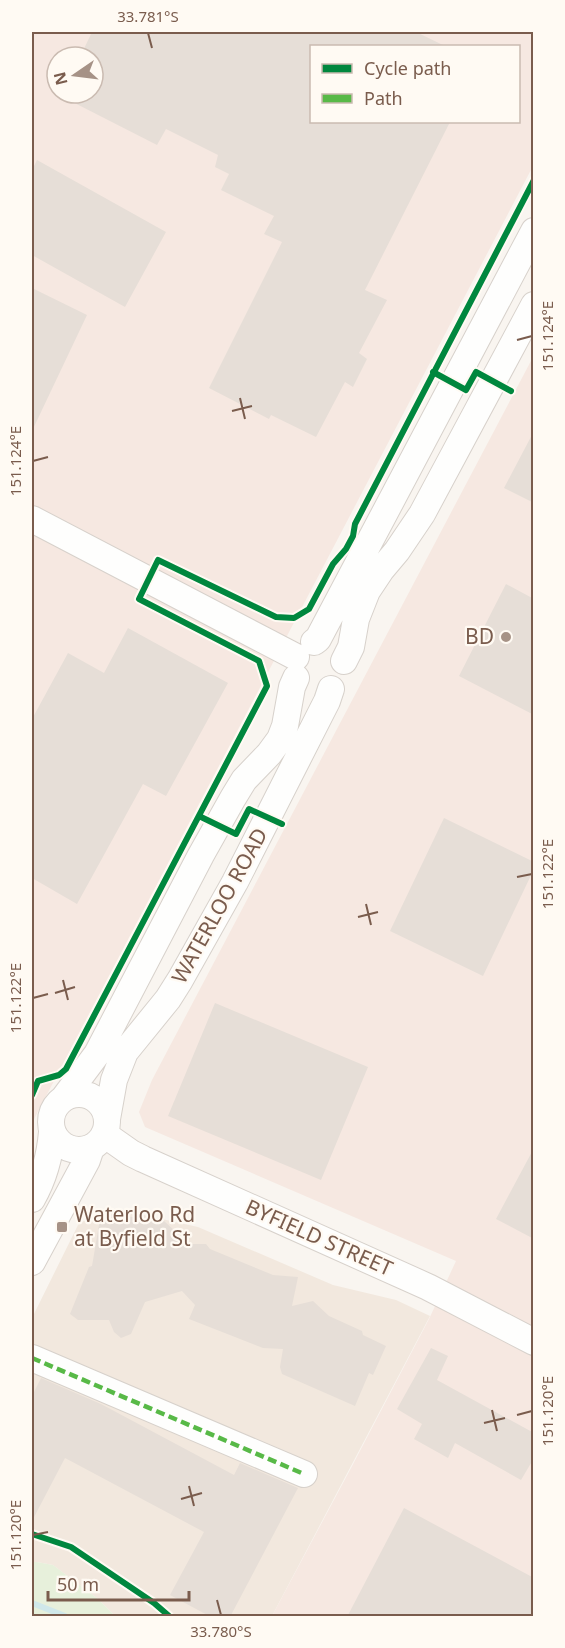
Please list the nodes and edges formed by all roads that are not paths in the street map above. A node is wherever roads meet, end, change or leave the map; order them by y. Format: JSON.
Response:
{"nodes":[{"id":1,"x":534,"y":231,"type":"edge"},
{"id":2,"x":534,"y":305,"type":"edge"},
{"id":3,"x":32,"y":519,"type":"edge"},
{"id":4,"x":302,"y":659,"type":"junction"},
{"id":5,"x":344,"y":661,"type":"junction"},
{"id":6,"x":331,"y":688,"type":"junction"},
{"id":7,"x":64,"y":1098,"type":"junction"},
{"id":8,"x":52,"y":1132,"type":"junction"},
{"id":9,"x":101,"y":1134,"type":"junction"},
{"id":10,"x":32,"y":1199,"type":"edge"},
{"id":11,"x":32,"y":1262,"type":"edge"},
{"id":12,"x":534,"y":1342,"type":"edge"},
{"id":13,"x":32,"y":1358,"type":"edge"},
{"id":14,"x":304,"y":1474,"type":"dead end"}],
"edges":[{"from":1,"to":4,"type":"street","name":"WATERLOO ROAD"},
{"from":2,"to":5,"type":"street"},
{"from":3,"to":4,"type":"street"},
{"from":4,"to":5,"type":"street"},
{"from":4,"to":6,"type":"street"},
{"from":4,"to":7,"type":"street","name":"WATERLOO ROAD"},
{"from":5,"to":6,"type":"street"},
{"from":6,"to":9,"type":"street","name":"WATERLOO ROAD"},
{"from":7,"to":8,"type":"street"},
{"from":7,"to":9,"type":"street"},
{"from":8,"to":9,"type":"street"},
{"from":8,"to":10,"type":"street"},
{"from":9,"to":11,"type":"street","name":"WATERLOO ROAD"},
{"from":9,"to":12,"type":"street","name":"BYFIELD STREET"},
{"from":13,"to":14,"type":"street"}]}
